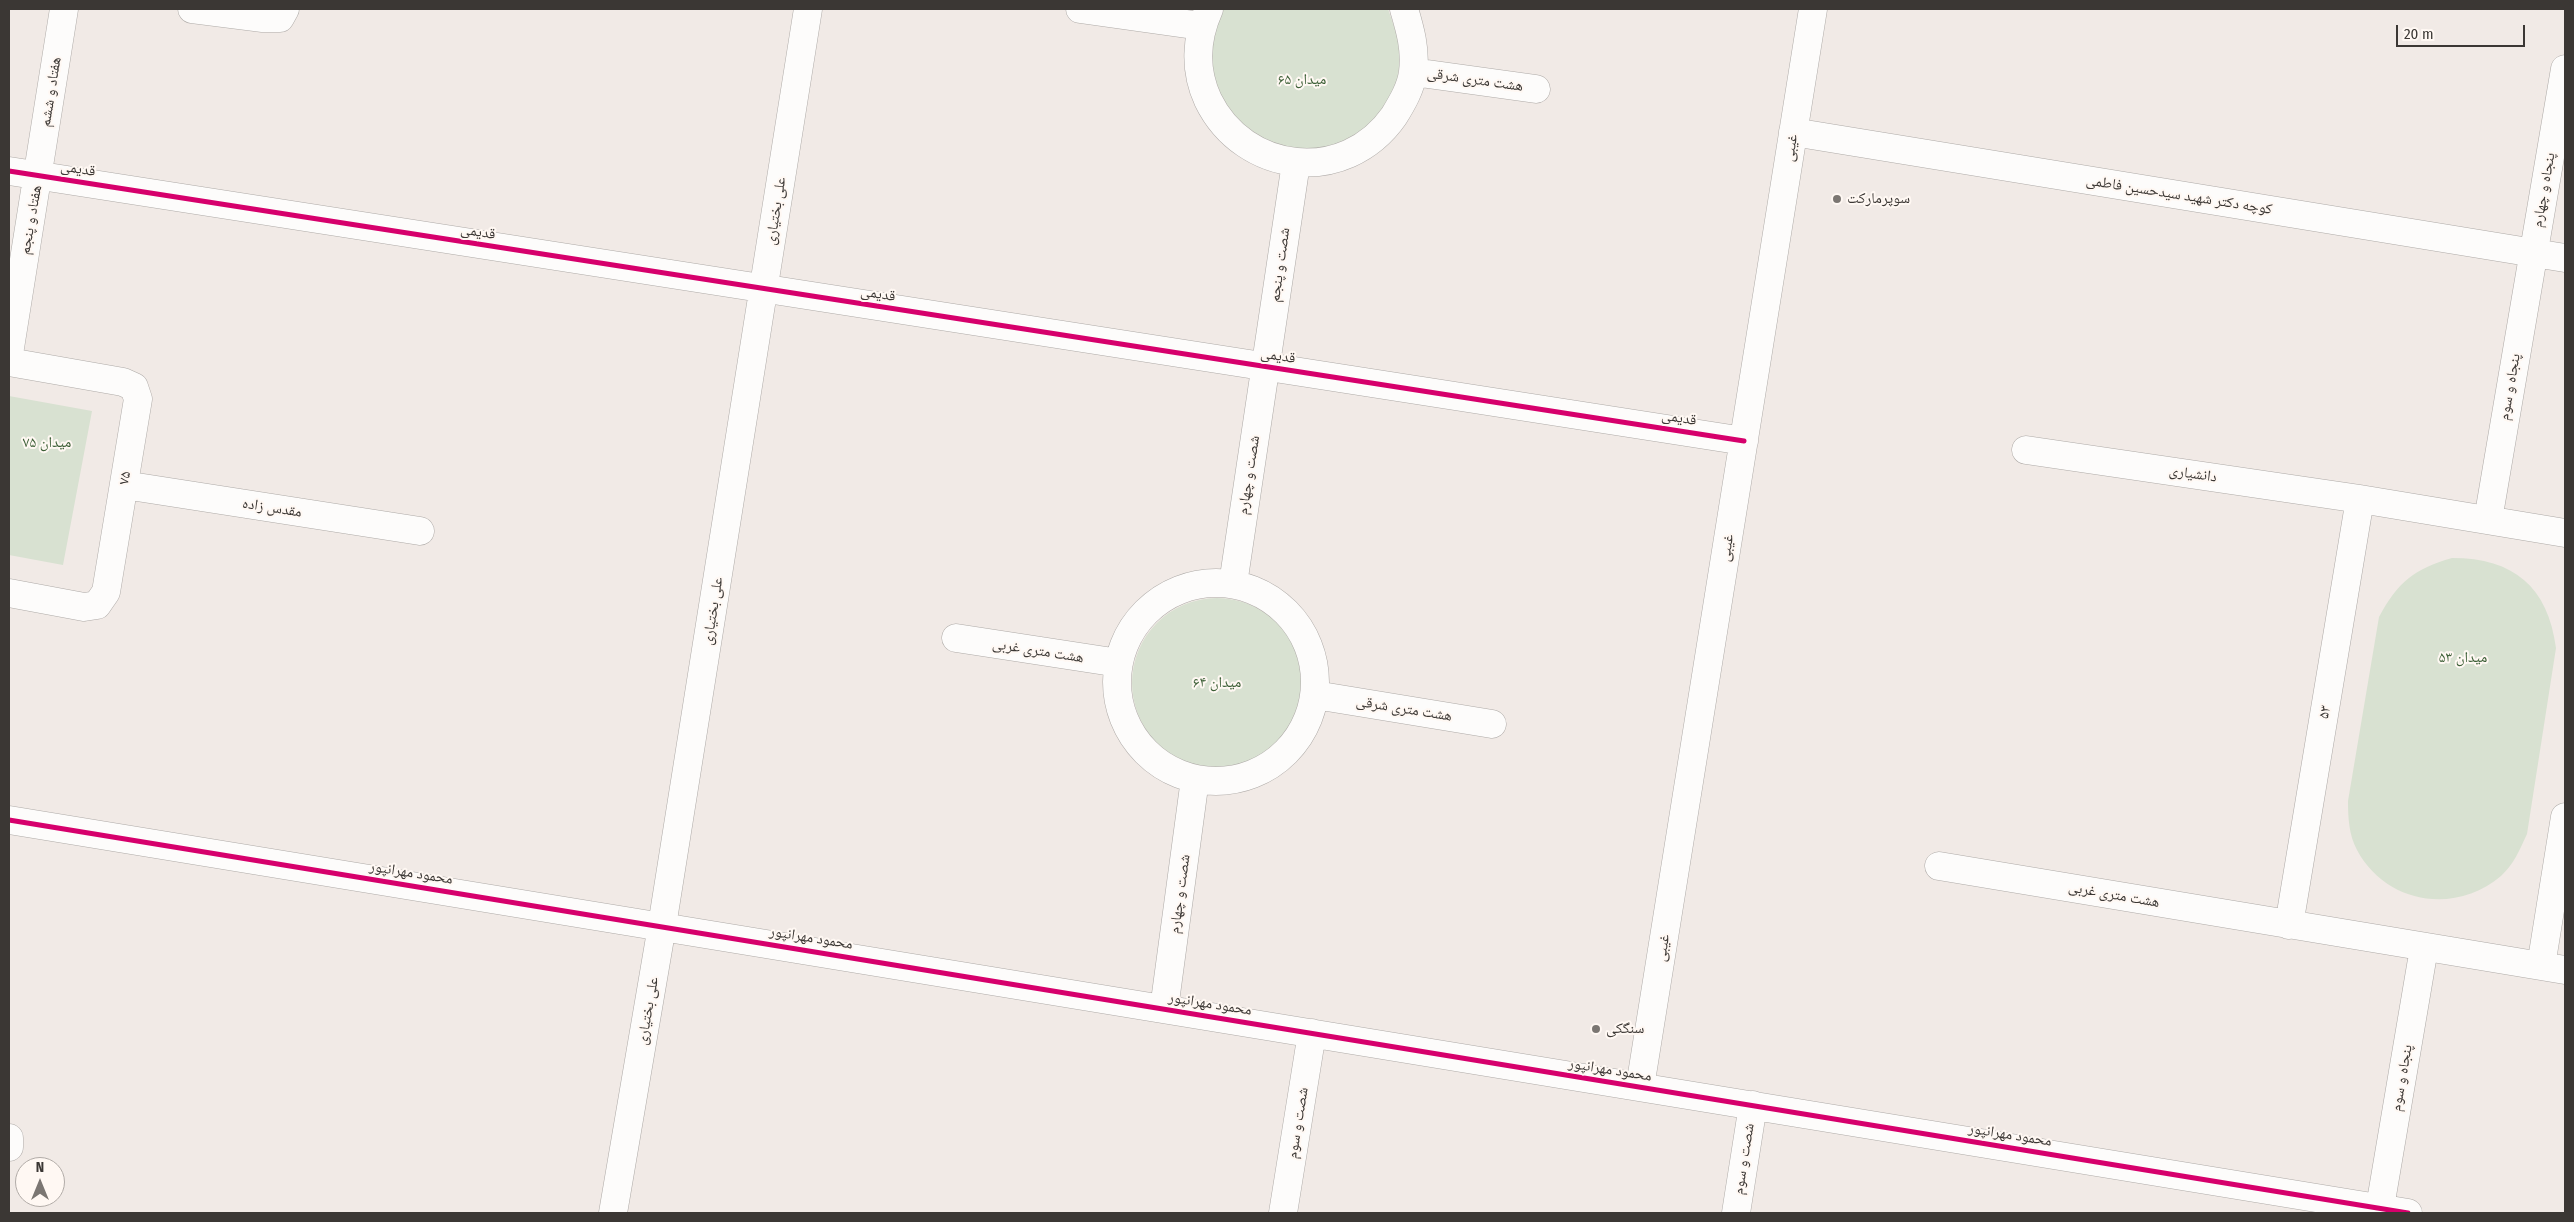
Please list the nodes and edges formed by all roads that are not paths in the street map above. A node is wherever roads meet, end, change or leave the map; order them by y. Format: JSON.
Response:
{"nodes":[{"id":1,"x":64,"y":9,"type":"edge"},
{"id":2,"x":192,"y":9,"type":"edge"},
{"id":3,"x":285,"y":9,"type":"edge"},
{"id":4,"x":808,"y":9,"type":"edge"},
{"id":5,"x":1080,"y":9,"type":"edge"},
{"id":6,"x":1404,"y":9,"type":"edge"},
{"id":7,"x":1813,"y":9,"type":"edge"},
{"id":8,"x":1205,"y":17,"type":"edge"},
{"id":9,"x":2565,"y":69,"type":"edge"},
{"id":10,"x":1413,"y":72,"type":"junction"},
{"id":11,"x":1536,"y":89,"type":"dead end"},
{"id":12,"x":1793,"y":132,"type":"junction"},
{"id":13,"x":1296,"y":163,"type":"junction"},
{"id":14,"x":9,"y":171,"type":"edge"},
{"id":15,"x":39,"y":176,"type":"junction"},
{"id":16,"x":2533,"y":253,"type":"junction"},
{"id":17,"x":2565,"y":258,"type":"edge"},
{"id":18,"x":764,"y":289,"type":"junction"},
{"id":19,"x":9,"y":354,"type":"edge"},
{"id":20,"x":9,"y":362,"type":"edge"},
{"id":21,"x":1265,"y":367,"type":"junction"},
{"id":22,"x":1744,"y":440,"type":"junction"},
{"id":23,"x":2026,"y":450,"type":"dead end"},
{"id":24,"x":124,"y":485,"type":"junction"},
{"id":25,"x":2360,"y":499,"type":"junction"},
{"id":26,"x":2488,"y":520,"type":"junction"},
{"id":27,"x":420,"y":531,"type":"dead end"},
{"id":28,"x":2565,"y":533,"type":"edge"},
{"id":29,"x":1233,"y":584,"type":"junction"},
{"id":30,"x":9,"y":593,"type":"edge"},
{"id":31,"x":956,"y":638,"type":"dead end"},
{"id":32,"x":1119,"y":663,"type":"junction"},
{"id":33,"x":1315,"y":695,"type":"junction"},
{"id":34,"x":1492,"y":724,"type":"dead end"},
{"id":35,"x":1195,"y":779,"type":"junction"},
{"id":36,"x":2565,"y":817,"type":"edge"},
{"id":37,"x":9,"y":820,"type":"edge"},
{"id":38,"x":1939,"y":866,"type":"dead end"},
{"id":39,"x":2289,"y":925,"type":"junction"},
{"id":40,"x":662,"y":926,"type":"junction"},
{"id":41,"x":2424,"y":948,"type":"junction"},
{"id":42,"x":2553,"y":968,"type":"edge"},
{"id":43,"x":1164,"y":1009,"type":"junction"},
{"id":44,"x":1312,"y":1033,"type":"junction"},
{"id":45,"x":1640,"y":1088,"type":"junction"},
{"id":46,"x":1753,"y":1105,"type":"junction"},
{"id":47,"x":9,"y":1138,"type":"edge"},
{"id":48,"x":9,"y":1147,"type":"edge"},
{"id":49,"x":2380,"y":1211,"type":"edge"},
{"id":50,"x":613,"y":1213,"type":"edge"},
{"id":51,"x":1283,"y":1213,"type":"edge"},
{"id":52,"x":1736,"y":1213,"type":"edge"},
{"id":53,"x":2408,"y":1213,"type":"edge"}],
"edges":[{"from":1,"to":15,"type":"street","name":"هفتاد و ششم"},
{"from":2,"to":3,"type":"street"},
{"from":4,"to":18,"type":"street","name":"علی بختیاری"},
{"from":5,"to":8,"type":"street"},
{"from":6,"to":10,"type":"street"},
{"from":7,"to":12,"type":"street","name":"غیبی"},
{"from":8,"to":13,"type":"street"},
{"from":9,"to":16,"type":"street","name":"پنجاه و چهارم"},
{"from":10,"to":11,"type":"street","name":"هشت متری شرقی"},
{"from":10,"to":13,"type":"street"},
{"from":12,"to":16,"type":"street","name":"کوچه دکتر شهید سیدحسین فاطمی"},
{"from":12,"to":22,"type":"street","name":"غیبی"},
{"from":13,"to":21,"type":"street","name":"شصت و پنجم"},
{"from":14,"to":15,"type":"street","name":"قدیمی"},
{"from":15,"to":18,"type":"street","name":"قدیمی"},
{"from":15,"to":19,"type":"street","name":"هفتاد و پنجم"},
{"from":16,"to":17,"type":"street","name":"کوچه دکتر شهید سیدحسین فاطمی"},
{"from":16,"to":26,"type":"street","name":"پنجاه و سوم"},
{"from":18,"to":21,"type":"street","name":"قدیمی"},
{"from":18,"to":40,"type":"street","name":"علی بختیاری"},
{"from":20,"to":24,"type":"street","name":"۷۵"},
{"from":21,"to":22,"type":"street","name":"قدیمی"},
{"from":21,"to":29,"type":"street","name":"شصت و چهارم"},
{"from":22,"to":45,"type":"street","name":"غیبی"},
{"from":23,"to":25,"type":"street","name":"دانشیاری"},
{"from":24,"to":27,"type":"street","name":"مقدس زاده"},
{"from":24,"to":30,"type":"street","name":"۷۵"},
{"from":25,"to":26,"type":"street"},
{"from":25,"to":39,"type":"street","name":"۵۳"},
{"from":26,"to":28,"type":"street"},
{"from":29,"to":32,"type":"street"},
{"from":29,"to":33,"type":"street"},
{"from":31,"to":32,"type":"street","name":"هشت متری غربی"},
{"from":32,"to":35,"type":"street"},
{"from":33,"to":34,"type":"street","name":"هشت متری شرقی"},
{"from":33,"to":35,"type":"street"},
{"from":35,"to":43,"type":"street","name":"شصت و چهارم"},
{"from":36,"to":42,"type":"street"},
{"from":37,"to":40,"type":"street","name":"محمود مهرانپور"},
{"from":38,"to":39,"type":"street","name":"هشت متری غربی"},
{"from":39,"to":41,"type":"street"},
{"from":40,"to":43,"type":"street","name":"محمود مهرانپور"},
{"from":40,"to":50,"type":"street","name":"علی بختیاری"},
{"from":41,"to":42,"type":"street"},
{"from":41,"to":49,"type":"street","name":"پنجاه و سوم"},
{"from":43,"to":44,"type":"street","name":"محمود مهرانپور"},
{"from":44,"to":45,"type":"street","name":"محمود مهرانپور"},
{"from":44,"to":51,"type":"street","name":"شصت و سوم"},
{"from":45,"to":46,"type":"street","name":"محمود مهرانپور"},
{"from":46,"to":49,"type":"street","name":"محمود مهرانپور"},
{"from":46,"to":52,"type":"street","name":"شصت و سوم"},
{"from":47,"to":48,"type":"street"},
{"from":49,"to":53,"type":"street","name":"محمود مهرانپور"}]}
